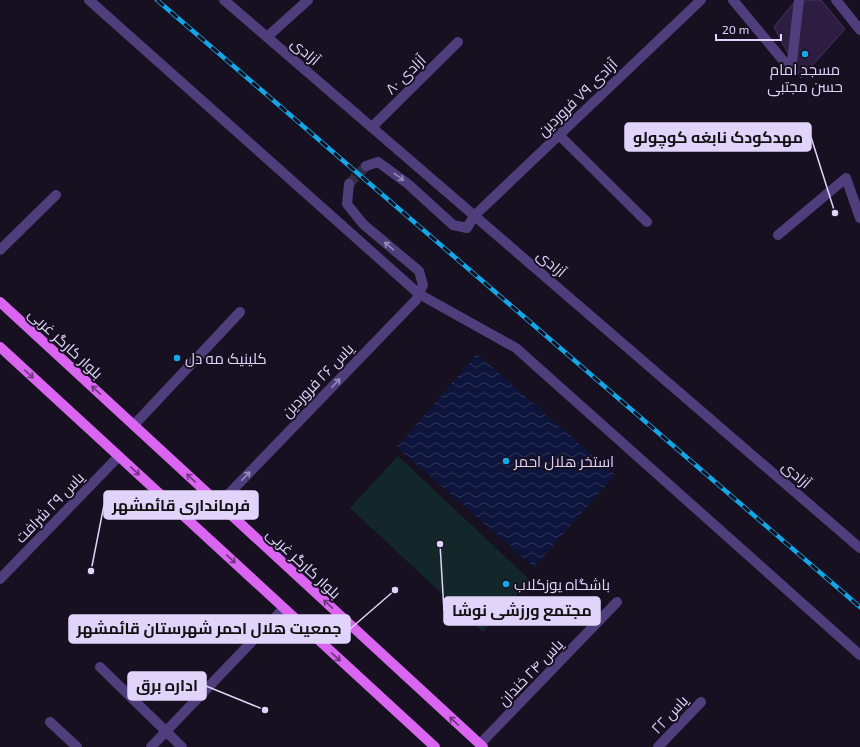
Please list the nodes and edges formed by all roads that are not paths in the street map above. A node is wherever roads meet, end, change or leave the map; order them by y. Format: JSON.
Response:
{"nodes":[{"id":1,"x":89,"y":0,"type":"edge"},
{"id":2,"x":224,"y":0,"type":"edge"},
{"id":3,"x":308,"y":0,"type":"edge"},
{"id":4,"x":701,"y":0,"type":"edge"},
{"id":5,"x":733,"y":0,"type":"edge"},
{"id":6,"x":799,"y":0,"type":"edge"},
{"id":7,"x":836,"y":0,"type":"edge"},
{"id":8,"x":860,"y":30,"type":"edge"},
{"id":9,"x":267,"y":37,"type":"junction"},
{"id":10,"x":458,"y":42,"type":"dead end"},
{"id":11,"x":372,"y":127,"type":"junction"},
{"id":12,"x":559,"y":135,"type":"junction"},
{"id":13,"x":366,"y":166,"type":"dead end"},
{"id":14,"x":349,"y":184,"type":"tunnel mouth"},
{"id":15,"x":56,"y":195,"type":"dead end"},
{"id":16,"x":474,"y":216,"type":"junction"},
{"id":17,"x":860,"y":218,"type":"edge"},
{"id":18,"x":647,"y":222,"type":"dead end"},
{"id":19,"x":778,"y":235,"type":"dead end"},
{"id":20,"x":0,"y":250,"type":"edge"},
{"id":21,"x":419,"y":294,"type":"junction"},
{"id":22,"x":0,"y":302,"type":"edge"},
{"id":23,"x":240,"y":312,"type":"dead end"},
{"id":24,"x":0,"y":347,"type":"edge"},
{"id":25,"x":134,"y":425,"type":"junction"},
{"id":26,"x":119,"y":456,"type":"junction"},
{"id":27,"x":219,"y":504,"type":"junction"},
{"id":28,"x":860,"y":548,"type":"edge"},
{"id":29,"x":0,"y":579,"type":"edge"},
{"id":30,"x":618,"y":602,"type":"dead end"},
{"id":31,"x":284,"y":608,"type":"junction"},
{"id":32,"x":860,"y":655,"type":"edge"},
{"id":33,"x":100,"y":667,"type":"dead end"},
{"id":34,"x":701,"y":702,"type":"dead end"},
{"id":35,"x":50,"y":722,"type":"dead end"},
{"id":36,"x":166,"y":732,"type":"junction"},
{"id":37,"x":430,"y":746,"type":"edge"},
{"id":38,"x":482,"y":746,"type":"edge"},
{"id":39,"x":77,"y":747,"type":"edge"},
{"id":40,"x":151,"y":747,"type":"edge"},
{"id":41,"x":182,"y":747,"type":"edge"},
{"id":42,"x":658,"y":747,"type":"edge"}],
"edges":[{"from":1,"to":21,"type":"street"},
{"from":2,"to":9,"type":"street","name":"آزادی"},
{"from":3,"to":9,"type":"street"},
{"from":4,"to":12,"type":"street","name":"آزادی ۷۹ فروردین"},
{"from":5,"to":6,"type":"street"},
{"from":7,"to":8,"type":"street"},
{"from":9,"to":11,"type":"street","name":"آزادی"},
{"from":10,"to":11,"type":"street","name":"آزادی ۸۰"},
{"from":11,"to":16,"type":"street","name":"آزادی"},
{"from":12,"to":16,"type":"street","name":"آزادی ۷۹ فروردین"},
{"from":12,"to":18,"type":"street"},
{"from":13,"to":16,"type":"street","name":"آزادی ۷۹ فروردین","one_way":true},
{"from":21,"to":14,"type":"street","one_way":true},
{"from":15,"to":20,"type":"street"},
{"from":16,"to":28,"type":"street","name":"آزادی"},
{"from":17,"to":19,"type":"street"},
{"from":27,"to":21,"type":"street","name":"یاس ۲۶ فروردین","one_way":true},
{"from":21,"to":32,"type":"street"},
{"from":25,"to":22,"type":"main road","name":"بلوار کارگر غربی","one_way":true},
{"from":23,"to":25,"type":"street"},
{"from":24,"to":26,"type":"main road","one_way":true},
{"from":27,"to":25,"type":"main road","name":"بلوار کارگر غربی","one_way":true},
{"from":26,"to":29,"type":"street","name":"یاس ۲۹ شرافت"},
{"from":26,"to":31,"type":"main road","one_way":true},
{"from":38,"to":27,"type":"main road","name":"بلوار کارگر غربی","one_way":true},
{"from":30,"to":38,"type":"street","name":"یاس ۲۴ خندان"},
{"from":31,"to":36,"type":"street"},
{"from":31,"to":37,"type":"main road","one_way":true},
{"from":33,"to":36,"type":"street"},
{"from":34,"to":42,"type":"street","name":"یاس ۲۲"},
{"from":35,"to":39,"type":"street"},
{"from":36,"to":40,"type":"street"},
{"from":36,"to":41,"type":"street"}]}
